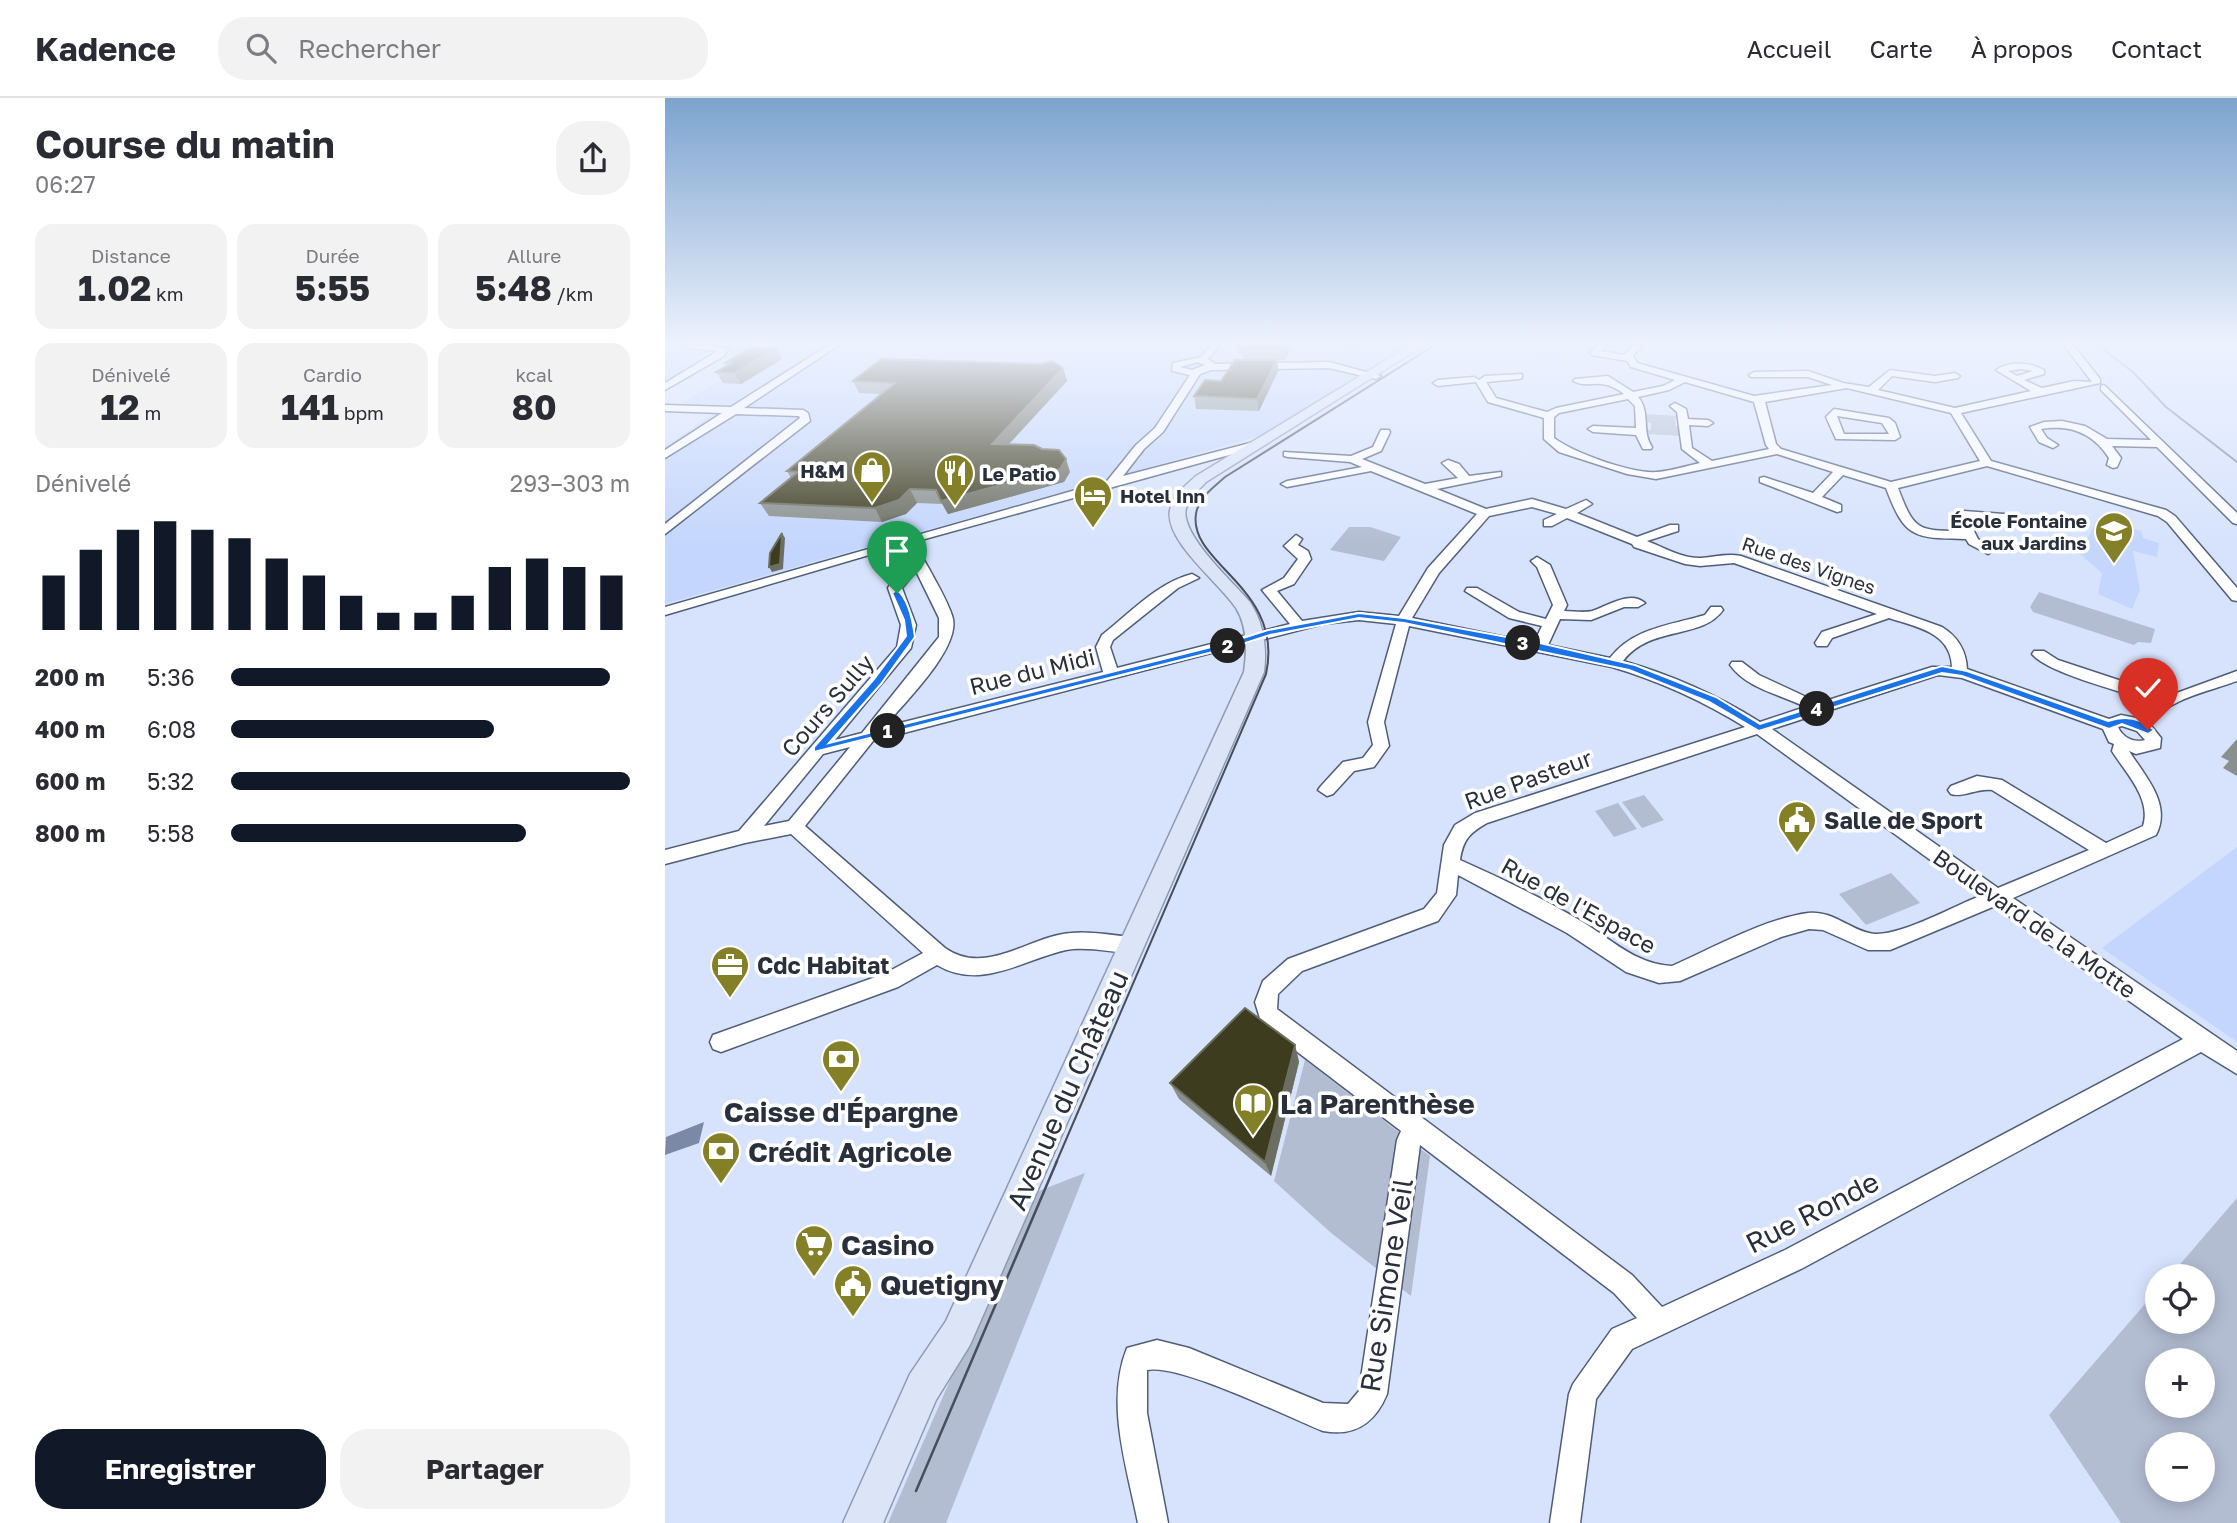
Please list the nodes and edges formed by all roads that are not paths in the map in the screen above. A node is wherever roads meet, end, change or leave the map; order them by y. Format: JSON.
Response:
{"nodes":[{"id":1,"x":731,"y":411,"type":"edge"},
{"id":2,"x":1955,"y":411,"type":"edge"},
{"id":3,"x":800,"y":412,"type":"edge"},
{"id":4,"x":1171,"y":412,"type":"edge"},
{"id":5,"x":1311,"y":412,"type":"edge"},
{"id":6,"x":1316,"y":412,"type":"edge"},
{"id":7,"x":1532,"y":412,"type":"edge"},
{"id":8,"x":1558,"y":412,"type":"edge"},
{"id":9,"x":1640,"y":412,"type":"edge"},
{"id":10,"x":1682,"y":412,"type":"edge"},
{"id":11,"x":1762,"y":412,"type":"edge"},
{"id":12,"x":1834,"y":412,"type":"joint"},
{"id":13,"x":2128,"y":412,"type":"edge"},
{"id":14,"x":1548,"y":416,"type":"junction"},
{"id":15,"x":1684,"y":422,"type":"junction"},
{"id":16,"x":1708,"y":423,"type":"dead end"},
{"id":17,"x":1593,"y":429,"type":"dead end"},
{"id":18,"x":1385,"y":432,"type":"dead end"},
{"id":19,"x":1642,"y":432,"type":"junction"},
{"id":20,"x":2104,"y":442,"type":"junction"},
{"id":21,"x":2161,"y":444,"type":"junction"},
{"id":22,"x":1254,"y":445,"type":"junction"},
{"id":23,"x":2053,"y":445,"type":"dead end"},
{"id":24,"x":1647,"y":447,"type":"dead end"},
{"id":25,"x":1777,"y":451,"type":"junction"},
{"id":26,"x":1289,"y":454,"type":"dead end"},
{"id":27,"x":665,"y":455,"type":"edge"},
{"id":28,"x":1352,"y":459,"type":"junction"},
{"id":29,"x":1448,"y":463,"type":"dead end"},
{"id":30,"x":1987,"y":463,"type":"junction"},
{"id":31,"x":1710,"y":465,"type":"junction"},
{"id":32,"x":2113,"y":465,"type":"dead end"},
{"id":33,"x":1371,"y":467,"type":"junction"},
{"id":34,"x":1840,"y":471,"type":"junction"},
{"id":35,"x":1496,"y":474,"type":"dead end"},
{"id":36,"x":1115,"y":480,"type":"junction"},
{"id":37,"x":1466,"y":480,"type":"junction"},
{"id":38,"x":1764,"y":480,"type":"dead end"},
{"id":39,"x":1287,"y":484,"type":"dead end"},
{"id":40,"x":1891,"y":486,"type":"junction"},
{"id":41,"x":1418,"y":489,"type":"junction"},
{"id":42,"x":1094,"y":491,"type":"junction"},
{"id":43,"x":1815,"y":498,"type":"junction"},
{"id":44,"x":1586,"y":504,"type":"dead end"},
{"id":45,"x":1837,"y":508,"type":"dead end"},
{"id":46,"x":1485,"y":513,"type":"junction"},
{"id":47,"x":1566,"y":513,"type":"junction"},
{"id":48,"x":2013,"y":518,"type":"dead end"},
{"id":49,"x":2237,"y":520,"type":"edge"},
{"id":50,"x":1179,"y":523,"type":"junction"},
{"id":51,"x":1548,"y":523,"type":"dead end"},
{"id":52,"x":1674,"y":528,"type":"dead end"},
{"id":53,"x":665,"y":530,"type":"edge"},
{"id":54,"x":1970,"y":535,"type":"junction"},
{"id":55,"x":1296,"y":539,"type":"dead end"},
{"id":56,"x":1638,"y":546,"type":"junction"},
{"id":57,"x":912,"y":548,"type":"junction"},
{"id":58,"x":1988,"y":550,"type":"dead end"},
{"id":59,"x":1537,"y":561,"type":"dead end"},
{"id":60,"x":1192,"y":578,"type":"dead end"},
{"id":61,"x":1472,"y":592,"type":"dead end"},
{"id":62,"x":2237,"y":597,"type":"edge"},
{"id":63,"x":1638,"y":603,"type":"dead end"},
{"id":64,"x":1716,"y":610,"type":"dead end"},
{"id":65,"x":1887,"y":612,"type":"junction"},
{"id":66,"x":665,"y":613,"type":"edge"},
{"id":67,"x":1404,"y":620,"type":"junction"},
{"id":68,"x":1552,"y":620,"type":"junction"},
{"id":69,"x":1299,"y":626,"type":"junction"},
{"id":70,"x":1257,"y":643,"type":"junction"},
{"id":71,"x":1822,"y":643,"type":"dead end"},
{"id":72,"x":1540,"y":646,"type":"junction"},
{"id":73,"x":2039,"y":654,"type":"dead end"},
{"id":74,"x":1614,"y":663,"type":"junction"},
{"id":75,"x":1737,"y":664,"type":"dead end"},
{"id":76,"x":1959,"y":672,"type":"junction"},
{"id":77,"x":1111,"y":675,"type":"junction"},
{"id":78,"x":2237,"y":677,"type":"edge"},
{"id":79,"x":2162,"y":704,"type":"junction"},
{"id":80,"x":1818,"y":709,"type":"junction"},
{"id":81,"x":2109,"y":725,"type":"junction"},
{"id":82,"x":2139,"y":725,"type":"junction"},
{"id":83,"x":1759,"y":728,"type":"junction"},
{"id":84,"x":869,"y":736,"type":"junction"},
{"id":85,"x":2122,"y":743,"type":"junction"},
{"id":86,"x":818,"y":750,"type":"junction"},
{"id":87,"x":1327,"y":790,"type":"dead end"},
{"id":88,"x":1957,"y":790,"type":"dead end"},
{"id":89,"x":794,"y":827,"type":"junction"},
{"id":90,"x":745,"y":836,"type":"junction"},
{"id":91,"x":2105,"y":851,"type":"junction"},
{"id":92,"x":665,"y":857,"type":"edge"},
{"id":93,"x":1450,"y":863,"type":"junction"},
{"id":94,"x":1999,"y":896,"type":"junction"},
{"id":95,"x":1131,"y":945,"type":"junction"},
{"id":96,"x":938,"y":954,"type":"junction"},
{"id":97,"x":2202,"y":1040,"type":"junction"},
{"id":98,"x":722,"y":1042,"type":"dead end"},
{"id":99,"x":2237,"y":1064,"type":"edge"},
{"id":100,"x":1417,"y":1129,"type":"junction"},
{"id":101,"x":1658,"y":1322,"type":"junction"},
{"id":102,"x":958,"y":1333,"type":"junction"},
{"id":103,"x":863,"y":1523,"type":"edge"},
{"id":104,"x":879,"y":1523,"type":"edge"},
{"id":105,"x":1153,"y":1523,"type":"edge"},
{"id":106,"x":1565,"y":1523,"type":"edge"}],
"edges":[{"from":1,"to":27,"type":"street"},
{"from":2,"to":30,"type":"street"},
{"from":3,"to":53,"type":"street"},
{"from":4,"to":36,"type":"street"},
{"from":5,"to":22,"type":"main road"},
{"from":6,"to":50,"type":"main road"},
{"from":7,"to":14,"type":"street"},
{"from":8,"to":14,"type":"street"},
{"from":9,"to":19,"type":"street"},
{"from":10,"to":15,"type":"street"},
{"from":11,"to":25,"type":"street"},
{"from":12,"to":12,"type":"street"},
{"from":13,"to":21,"type":"street"},
{"from":14,"to":31,"type":"street"},
{"from":15,"to":16,"type":"street"},
{"from":15,"to":31,"type":"street"},
{"from":17,"to":19,"type":"street"},
{"from":18,"to":28,"type":"street"},
{"from":19,"to":24,"type":"street"},
{"from":20,"to":21,"type":"street"},
{"from":20,"to":23,"type":"street"},
{"from":20,"to":32,"type":"street"},
{"from":21,"to":49,"type":"street"},
{"from":22,"to":36,"type":"street"},
{"from":22,"to":50,"type":"main road"},
{"from":25,"to":31,"type":"street"},
{"from":25,"to":34,"type":"street"},
{"from":26,"to":28,"type":"street"},
{"from":28,"to":33,"type":"street"},
{"from":29,"to":37,"type":"street"},
{"from":30,"to":40,"type":"street"},
{"from":30,"to":62,"type":"street"},
{"from":33,"to":39,"type":"street"},
{"from":33,"to":41,"type":"street"},
{"from":34,"to":40,"type":"street"},
{"from":34,"to":43,"type":"street"},
{"from":35,"to":37,"type":"street"},
{"from":36,"to":42,"type":"street"},
{"from":37,"to":41,"type":"street"},
{"from":38,"to":43,"type":"street"},
{"from":40,"to":54,"type":"street"},
{"from":41,"to":46,"type":"street"},
{"from":42,"to":57,"type":"street"},
{"from":42,"to":66,"type":"street"},
{"from":43,"to":45,"type":"street"},
{"from":44,"to":47,"type":"street"},
{"from":46,"to":47,"type":"street","name":"Rue des Vignes"},
{"from":46,"to":67,"type":"street"},
{"from":47,"to":51,"type":"street"},
{"from":47,"to":56,"type":"street","name":"Rue des Vignes"},
{"from":48,"to":54,"type":"street"},
{"from":50,"to":70,"type":"main road"},
{"from":52,"to":56,"type":"street"},
{"from":54,"to":58,"type":"street"},
{"from":55,"to":69,"type":"street"},
{"from":56,"to":65,"type":"street","name":"Rue des Vignes"},
{"from":57,"to":66,"type":"street"},
{"from":57,"to":84,"type":"street"},
{"from":57,"to":86,"type":"street","name":"Cours Sully"},
{"from":59,"to":68,"type":"street"},
{"from":60,"to":77,"type":"street"},
{"from":61,"to":68,"type":"street"},
{"from":63,"to":68,"type":"street"},
{"from":64,"to":74,"type":"street"},
{"from":65,"to":71,"type":"street","name":"Rue des Vignes"},
{"from":65,"to":76,"type":"street","name":"Rue des Vignes"},
{"from":67,"to":69,"type":"street","name":"Boulevard de la Motte"},
{"from":67,"to":72,"type":"street","name":"Boulevard de la Motte"},
{"from":67,"to":87,"type":"street"},
{"from":68,"to":72,"type":"street"},
{"from":69,"to":70,"type":"street","name":"Boulevard de la Motte"},
{"from":70,"to":77,"type":"street","name":"Rue du Midi"},
{"from":70,"to":95,"type":"main road","name":"Avenue du Château"},
{"from":72,"to":74,"type":"street","name":"Boulevard de la Motte"},
{"from":73,"to":79,"type":"street"},
{"from":74,"to":83,"type":"street","name":"Boulevard de la Motte"},
{"from":75,"to":80,"type":"street"},
{"from":76,"to":80,"type":"street","name":"Rue Pasteur"},
{"from":76,"to":81,"type":"street"},
{"from":77,"to":84,"type":"street","name":"Rue du Midi"},
{"from":78,"to":79,"type":"street"},
{"from":79,"to":82,"type":"street"},
{"from":80,"to":83,"type":"street","name":"Rue Pasteur"},
{"from":81,"to":82,"type":"street"},
{"from":81,"to":85,"type":"street"},
{"from":82,"to":85,"type":"street"},
{"from":83,"to":93,"type":"street","name":"Rue Pasteur"},
{"from":83,"to":94,"type":"street","name":"Boulevard de la Motte"},
{"from":84,"to":86,"type":"street","name":"Rue du Midi"},
{"from":84,"to":89,"type":"street"},
{"from":85,"to":91,"type":"street","name":"Rue de l'Espace"},
{"from":86,"to":90,"type":"street","name":"Cours Sully"},
{"from":88,"to":91,"type":"street"},
{"from":89,"to":90,"type":"street"},
{"from":89,"to":96,"type":"street"},
{"from":90,"to":92,"type":"street"},
{"from":91,"to":94,"type":"street","name":"Rue de l'Espace"},
{"from":93,"to":94,"type":"street","name":"Rue de l'Espace"},
{"from":93,"to":100,"type":"street","name":"Rue Pasteur"},
{"from":94,"to":97,"type":"street","name":"Boulevard de la Motte"},
{"from":95,"to":96,"type":"street"},
{"from":95,"to":102,"type":"main road","name":"Avenue du Château"},
{"from":96,"to":98,"type":"street"},
{"from":97,"to":99,"type":"street","name":"Boulevard de la Motte"},
{"from":97,"to":101,"type":"street","name":"Rue Ronde"},
{"from":100,"to":101,"type":"street"},
{"from":100,"to":105,"type":"street","name":"Rue Simone Veil"},
{"from":101,"to":106,"type":"street","name":"Rue Ronde"},
{"from":102,"to":103,"type":"main road","name":"Avenue du Château"},
{"from":102,"to":104,"type":"main road"}]}
